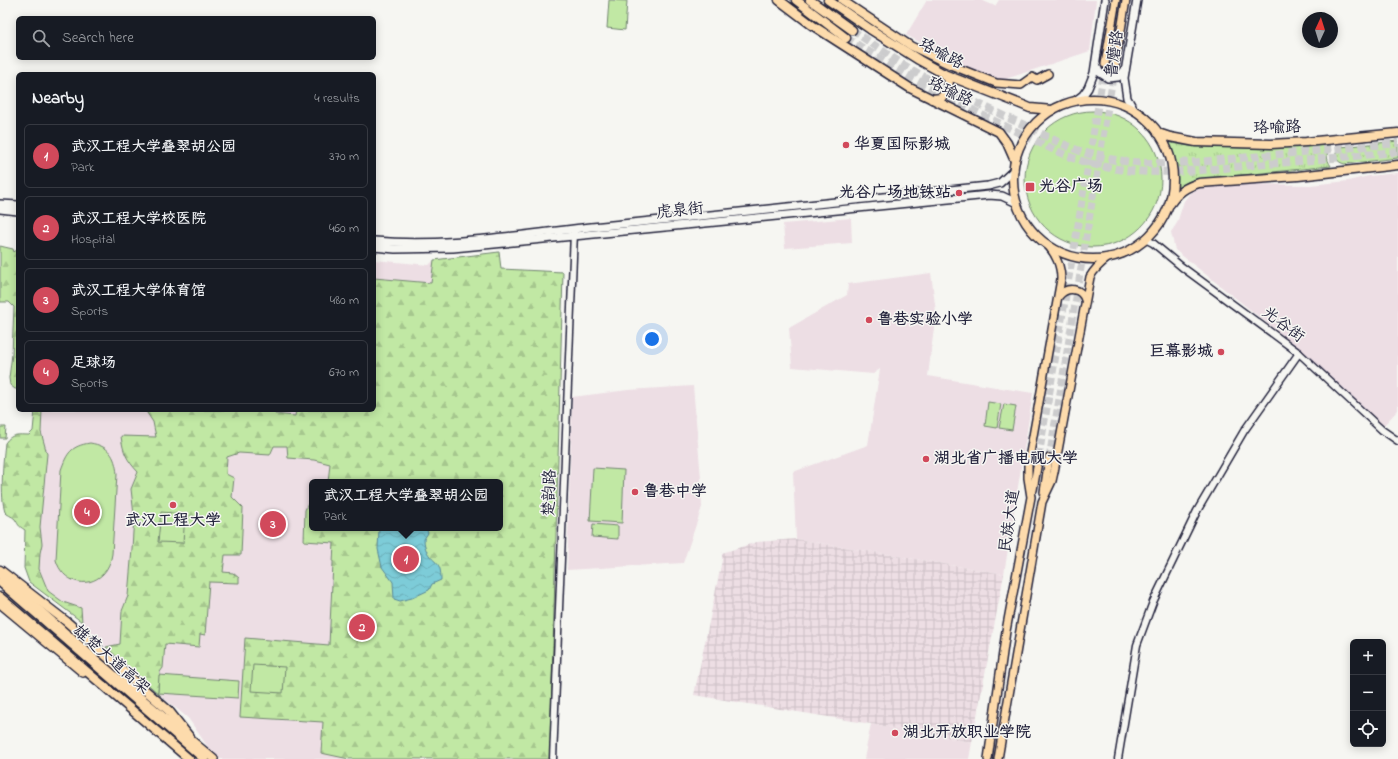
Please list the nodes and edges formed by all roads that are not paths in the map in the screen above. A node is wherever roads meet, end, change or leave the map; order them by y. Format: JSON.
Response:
{"nodes":[{"id":1,"x":779,"y":0,"type":"edge"},
{"id":2,"x":796,"y":0,"type":"edge"},
{"id":3,"x":810,"y":0,"type":"edge"},
{"id":4,"x":828,"y":0,"type":"edge"},
{"id":5,"x":842,"y":0,"type":"edge"},
{"id":6,"x":1105,"y":0,"type":"edge"},
{"id":7,"x":1116,"y":0,"type":"edge"},
{"id":8,"x":1126,"y":0,"type":"edge"},
{"id":9,"x":1137,"y":0,"type":"edge"},
{"id":10,"x":852,"y":30,"type":"tunnel mouth"},
{"id":11,"x":846,"y":38,"type":"tunnel mouth"},
{"id":12,"x":1096,"y":60,"type":"junction"},
{"id":13,"x":1105,"y":64,"type":"tunnel mouth"},
{"id":14,"x":1115,"y":66,"type":"tunnel mouth"},
{"id":15,"x":1126,"y":68,"type":"junction"},
{"id":16,"x":944,"y":74,"type":"junction"},
{"id":17,"x":1048,"y":74,"type":"dead end"},
{"id":18,"x":929,"y":98,"type":"junction"},
{"id":19,"x":1075,"y":101,"type":"junction"},
{"id":20,"x":1052,"y":110,"type":"junction"},
{"id":21,"x":1134,"y":110,"type":"junction"},
{"id":22,"x":1158,"y":133,"type":"junction"},
{"id":23,"x":1398,"y":133,"type":"edge"},
{"id":24,"x":1398,"y":165,"type":"edge"},
{"id":25,"x":1014,"y":166,"type":"junction"},
{"id":26,"x":1017,"y":203,"type":"junction"},
{"id":27,"x":0,"y":204,"type":"edge"},
{"id":28,"x":16,"y":206,"type":"edge"},
{"id":29,"x":1168,"y":208,"type":"junction"},
{"id":30,"x":0,"y":209,"type":"edge"},
{"id":31,"x":16,"y":211,"type":"edge"},
{"id":32,"x":574,"y":232,"type":"junction"},
{"id":33,"x":1146,"y":239,"type":"junction"},
{"id":34,"x":376,"y":241,"type":"edge"},
{"id":35,"x":1048,"y":244,"type":"junction"},
{"id":36,"x":376,"y":247,"type":"edge"},
{"id":37,"x":1109,"y":257,"type":"junction"},
{"id":38,"x":1059,"y":296,"type":"junction"},
{"id":39,"x":1085,"y":300,"type":"junction"},
{"id":40,"x":1299,"y":353,"type":"junction"},
{"id":41,"x":1398,"y":441,"type":"edge"},
{"id":42,"x":1039,"y":456,"type":"tunnel mouth"},
{"id":43,"x":1049,"y":458,"type":"tunnel mouth"},
{"id":44,"x":1031,"y":497,"type":"junction"},
{"id":45,"x":1042,"y":502,"type":"junction"},
{"id":46,"x":0,"y":570,"type":"edge"},
{"id":47,"x":0,"y":575,"type":"edge"},
{"id":48,"x":0,"y":582,"type":"edge"},
{"id":49,"x":0,"y":598,"type":"edge"},
{"id":50,"x":0,"y":604,"type":"edge"},
{"id":51,"x":191,"y":739,"type":"junction"},
{"id":52,"x":184,"y":759,"type":"edge"},
{"id":53,"x":189,"y":759,"type":"edge"},
{"id":54,"x":204,"y":759,"type":"edge"},
{"id":55,"x":214,"y":759,"type":"edge"},
{"id":56,"x":553,"y":759,"type":"edge"},
{"id":57,"x":988,"y":759,"type":"edge"},
{"id":58,"x":998,"y":759,"type":"edge"},
{"id":59,"x":1118,"y":759,"type":"edge"}],
"edges":[{"from":1,"to":18,"type":"highway","name":"珞瑜路"},
{"from":2,"to":11,"type":"highway"},
{"from":3,"to":10,"type":"highway"},
{"from":4,"to":16,"type":"highway","name":"珞喻路"},
{"from":5,"to":17,"type":"main road"},
{"from":6,"to":12,"type":"main road","name":"鲁磨路"},
{"from":7,"to":13,"type":"main road"},
{"from":8,"to":14,"type":"main road"},
{"from":9,"to":15,"type":"main road","name":"鲁磨路"},
{"from":12,"to":15,"type":"main road"},
{"from":12,"to":19,"type":"main road","name":"鲁磨路"},
{"from":15,"to":21,"type":"main road","name":"鲁磨路"},
{"from":16,"to":18,"type":"highway"},
{"from":16,"to":20,"type":"highway","name":"珞喻路"},
{"from":18,"to":25,"type":"highway","name":"珞瑜路"},
{"from":19,"to":20,"type":"highway"},
{"from":19,"to":21,"type":"highway"},
{"from":20,"to":25,"type":"highway"},
{"from":21,"to":22,"type":"highway"},
{"from":22,"to":23,"type":"highway","name":"珞喻路"},
{"from":22,"to":29,"type":"highway"},
{"from":24,"to":29,"type":"highway"},
{"from":25,"to":26,"type":"highway"},
{"from":25,"to":32,"type":"main road","name":"虎泉街"},
{"from":26,"to":32,"type":"main road","name":"虎泉街"},
{"from":26,"to":35,"type":"highway"},
{"from":27,"to":28,"type":"main road"},
{"from":29,"to":33,"type":"highway"},
{"from":30,"to":31,"type":"main road"},
{"from":32,"to":34,"type":"main road","name":"虎泉街"},
{"from":32,"to":36,"type":"main road","name":"虎泉街"},
{"from":32,"to":56,"type":"street","name":"楚韵路"},
{"from":33,"to":37,"type":"highway"},
{"from":33,"to":40,"type":"street","name":"光谷街"},
{"from":35,"to":37,"type":"highway"},
{"from":35,"to":38,"type":"main road","name":"民族大道"},
{"from":37,"to":39,"type":"main road","name":"民族大道"},
{"from":38,"to":39,"type":"main road"},
{"from":38,"to":44,"type":"main road","name":"民族大道"},
{"from":39,"to":45,"type":"main road","name":"民族大道"},
{"from":40,"to":41,"type":"street","name":"光谷街"},
{"from":40,"to":59,"type":"street"},
{"from":42,"to":44,"type":"main road"},
{"from":43,"to":45,"type":"main road"},
{"from":44,"to":57,"type":"main road","name":"民族大道"},
{"from":45,"to":58,"type":"main road","name":"民族大道"},
{"from":46,"to":51,"type":"highway"},
{"from":47,"to":51,"type":"main road"},
{"from":48,"to":54,"type":"highway","name":"雄楚大道高架"},
{"from":49,"to":53,"type":"highway","name":"雄楚大道高架"},
{"from":50,"to":52,"type":"main road"},
{"from":51,"to":55,"type":"main road"}]}
